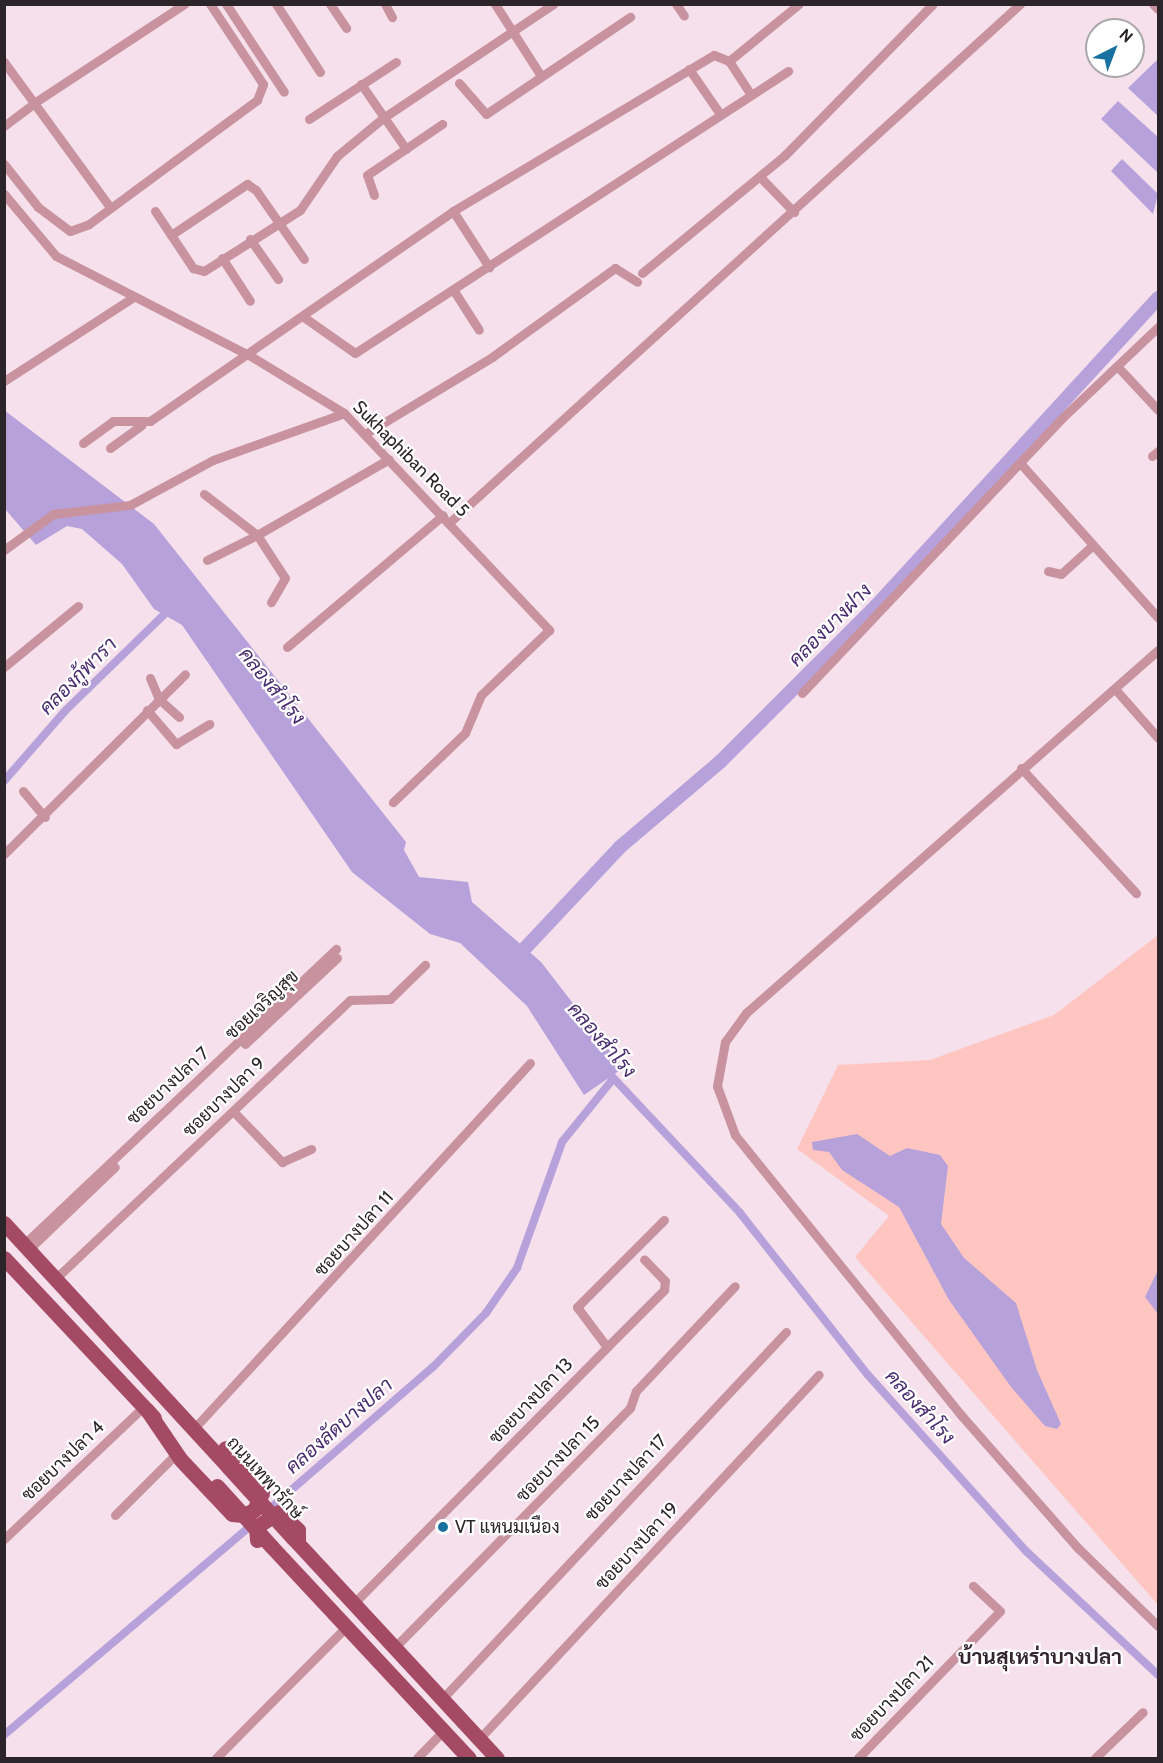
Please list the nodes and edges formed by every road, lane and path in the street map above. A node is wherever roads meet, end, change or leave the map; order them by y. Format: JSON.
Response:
{"nodes":[{"id":1,"x":184,"y":4,"type":"edge"},
{"id":2,"x":210,"y":4,"type":"edge"},
{"id":3,"x":226,"y":4,"type":"edge"},
{"id":4,"x":276,"y":4,"type":"edge"},
{"id":5,"x":330,"y":4,"type":"edge"},
{"id":6,"x":385,"y":4,"type":"edge"},
{"id":7,"x":495,"y":4,"type":"edge"},
{"id":8,"x":552,"y":4,"type":"edge"},
{"id":9,"x":676,"y":4,"type":"edge"},
{"id":10,"x":799,"y":4,"type":"edge"},
{"id":11,"x":933,"y":4,"type":"edge"},
{"id":12,"x":1020,"y":4,"type":"edge"},
{"id":13,"x":1153,"y":4,"type":"edge"},
{"id":14,"x":1158,"y":9,"type":"edge"},
{"id":15,"x":684,"y":15,"type":"dead end"},
{"id":16,"x":392,"y":17,"type":"dead end"},
{"id":17,"x":630,"y":17,"type":"dead end"},
{"id":18,"x":345,"y":28,"type":"dead end"},
{"id":19,"x":512,"y":31,"type":"junction"},
{"id":20,"x":729,"y":61,"type":"junction"},
{"id":21,"x":4,"y":62,"type":"edge"},
{"id":22,"x":396,"y":62,"type":"dead end"},
{"id":23,"x":689,"y":69,"type":"junction"},
{"id":24,"x":788,"y":71,"type":"dead end"},
{"id":25,"x":320,"y":72,"type":"dead end"},
{"id":26,"x":541,"y":76,"type":"junction"},
{"id":27,"x":459,"y":83,"type":"dead end"},
{"id":28,"x":361,"y":84,"type":"junction"},
{"id":29,"x":284,"y":92,"type":"dead end"},
{"id":30,"x":750,"y":93,"type":"junction"},
{"id":31,"x":34,"y":103,"type":"junction"},
{"id":32,"x":720,"y":114,"type":"junction"},
{"id":33,"x":383,"y":118,"type":"junction"},
{"id":34,"x":309,"y":119,"type":"dead end"},
{"id":35,"x":442,"y":124,"type":"dead end"},
{"id":36,"x":4,"y":126,"type":"edge"},
{"id":37,"x":406,"y":149,"type":"junction"},
{"id":38,"x":4,"y":164,"type":"edge"},
{"id":39,"x":760,"y":177,"type":"junction"},
{"id":40,"x":4,"y":194,"type":"edge"},
{"id":41,"x":374,"y":195,"type":"dead end"},
{"id":42,"x":109,"y":206,"type":"junction"},
{"id":43,"x":453,"y":211,"type":"junction"},
{"id":44,"x":155,"y":212,"type":"dead end"},
{"id":45,"x":794,"y":212,"type":"junction"},
{"id":46,"x":277,"y":219,"type":"junction"},
{"id":47,"x":171,"y":235,"type":"junction"},
{"id":48,"x":250,"y":239,"type":"junction"},
{"id":49,"x":222,"y":258,"type":"junction"},
{"id":50,"x":304,"y":259,"type":"dead end"},
{"id":51,"x":489,"y":267,"type":"junction"},
{"id":52,"x":642,"y":273,"type":"dead end"},
{"id":53,"x":278,"y":279,"type":"dead end"},
{"id":54,"x":637,"y":282,"type":"dead end"},
{"id":55,"x":454,"y":291,"type":"junction"},
{"id":56,"x":132,"y":298,"type":"junction"},
{"id":57,"x":250,"y":301,"type":"dead end"},
{"id":58,"x":305,"y":318,"type":"junction"},
{"id":59,"x":1158,"y":327,"type":"edge"},
{"id":60,"x":479,"y":330,"type":"dead end"},
{"id":61,"x":249,"y":356,"type":"junction"},
{"id":62,"x":1117,"y":366,"type":"junction"},
{"id":63,"x":4,"y":381,"type":"edge"},
{"id":64,"x":1158,"y":410,"type":"edge"},
{"id":65,"x":344,"y":413,"type":"junction"},
{"id":66,"x":142,"y":425,"type":"junction"},
{"id":67,"x":365,"y":434,"type":"junction"},
{"id":68,"x":83,"y":443,"type":"dead end"},
{"id":69,"x":110,"y":448,"type":"dead end"},
{"id":70,"x":389,"y":459,"type":"junction"},
{"id":71,"x":1022,"y":464,"type":"junction"},
{"id":72,"x":204,"y":494,"type":"dead end"},
{"id":73,"x":446,"y":519,"type":"junction"},
{"id":74,"x":257,"y":535,"type":"junction"},
{"id":75,"x":1093,"y":545,"type":"junction"},
{"id":76,"x":4,"y":550,"type":"edge"},
{"id":77,"x":207,"y":560,"type":"dead end"},
{"id":78,"x":1048,"y":571,"type":"dead end"},
{"id":79,"x":271,"y":602,"type":"dead end"},
{"id":80,"x":78,"y":606,"type":"dead end"},
{"id":81,"x":1158,"y":618,"type":"edge"},
{"id":82,"x":287,"y":647,"type":"dead end"},
{"id":83,"x":1158,"y":650,"type":"edge"},
{"id":84,"x":4,"y":667,"type":"edge"},
{"id":85,"x":185,"y":674,"type":"dead end"},
{"id":86,"x":150,"y":678,"type":"dead end"},
{"id":87,"x":1115,"y":688,"type":"junction"},
{"id":88,"x":802,"y":693,"type":"dead end"},
{"id":89,"x":159,"y":699,"type":"junction"},
{"id":90,"x":147,"y":710,"type":"junction"},
{"id":91,"x":179,"y":717,"type":"dead end"},
{"id":92,"x":209,"y":724,"type":"dead end"},
{"id":93,"x":1158,"y":738,"type":"edge"},
{"id":94,"x":1021,"y":768,"type":"junction"},
{"id":95,"x":23,"y":791,"type":"dead end"},
{"id":96,"x":393,"y":802,"type":"dead end"},
{"id":97,"x":45,"y":817,"type":"junction"},
{"id":98,"x":4,"y":854,"type":"edge"},
{"id":99,"x":1136,"y":893,"type":"dead end"},
{"id":100,"x":336,"y":953,"type":"dead end"},
{"id":101,"x":425,"y":965,"type":"dead end"},
{"id":102,"x":530,"y":1063,"type":"dead end"},
{"id":103,"x":233,"y":1111,"type":"junction"},
{"id":104,"x":311,"y":1149,"type":"dead end"},
{"id":105,"x":664,"y":1220,"type":"dead end"},
{"id":106,"x":4,"y":1223,"type":"edge"},
{"id":107,"x":26,"y":1248,"type":"junction"},
{"id":108,"x":4,"y":1258,"type":"edge"},
{"id":109,"x":644,"y":1259,"type":"dead end"},
{"id":110,"x":55,"y":1278,"type":"junction"},
{"id":111,"x":735,"y":1286,"type":"dead end"},
{"id":112,"x":786,"y":1332,"type":"dead end"},
{"id":113,"x":607,"y":1347,"type":"junction"},
{"id":114,"x":819,"y":1375,"type":"dead end"},
{"id":115,"x":157,"y":1389,"type":"junction"},
{"id":116,"x":146,"y":1408,"type":"junction"},
{"id":117,"x":199,"y":1423,"type":"junction"},
{"id":118,"x":177,"y":1453,"type":"junction"},
{"id":119,"x":115,"y":1515,"type":"dead end"},
{"id":120,"x":4,"y":1539,"type":"edge"},
{"id":121,"x":296,"y":1540,"type":"junction"},
{"id":122,"x":274,"y":1548,"type":"junction"},
{"id":123,"x":973,"y":1586,"type":"dead end"},
{"id":124,"x":354,"y":1603,"type":"junction"},
{"id":125,"x":347,"y":1626,"type":"junction"},
{"id":126,"x":1158,"y":1626,"type":"edge"},
{"id":127,"x":395,"y":1647,"type":"junction"},
{"id":128,"x":442,"y":1699,"type":"junction"},
{"id":129,"x":1143,"y":1712,"type":"dead end"},
{"id":130,"x":443,"y":1731,"type":"junction"},
{"id":131,"x":479,"y":1739,"type":"junction"},
{"id":132,"x":216,"y":1758,"type":"edge"},
{"id":133,"x":417,"y":1758,"type":"edge"},
{"id":134,"x":469,"y":1758,"type":"edge"},
{"id":135,"x":497,"y":1758,"type":"edge"},
{"id":136,"x":858,"y":1758,"type":"edge"},
{"id":137,"x":1095,"y":1758,"type":"edge"}],
"edges":[{"from":1,"to":31,"type":"street"},
{"from":2,"to":42,"type":"street"},
{"from":3,"to":29,"type":"street"},
{"from":4,"to":25,"type":"street"},
{"from":5,"to":18,"type":"street"},
{"from":6,"to":16,"type":"street"},
{"from":7,"to":19,"type":"street"},
{"from":8,"to":19,"type":"street"},
{"from":9,"to":15,"type":"street"},
{"from":10,"to":20,"type":"street"},
{"from":11,"to":39,"type":"street"},
{"from":12,"to":45,"type":"street"},
{"from":13,"to":14,"type":"street"},
{"from":17,"to":26,"type":"street"},
{"from":19,"to":26,"type":"street"},
{"from":19,"to":33,"type":"street"},
{"from":20,"to":23,"type":"street"},
{"from":20,"to":30,"type":"street"},
{"from":21,"to":31,"type":"street"},
{"from":22,"to":28,"type":"street"},
{"from":23,"to":32,"type":"street"},
{"from":23,"to":43,"type":"street"},
{"from":24,"to":30,"type":"street"},
{"from":26,"to":27,"type":"street"},
{"from":28,"to":33,"type":"street"},
{"from":28,"to":34,"type":"street"},
{"from":30,"to":32,"type":"street"},
{"from":31,"to":36,"type":"street"},
{"from":31,"to":42,"type":"street"},
{"from":32,"to":51,"type":"street"},
{"from":33,"to":37,"type":"street"},
{"from":33,"to":46,"type":"street"},
{"from":35,"to":37,"type":"street"},
{"from":37,"to":41,"type":"street"},
{"from":38,"to":42,"type":"street"},
{"from":39,"to":45,"type":"street"},
{"from":39,"to":52,"type":"street"},
{"from":40,"to":56,"type":"street","name":"Sukhaphiban Road 5"},
{"from":43,"to":51,"type":"street"},
{"from":43,"to":58,"type":"street"},
{"from":44,"to":47,"type":"street"},
{"from":45,"to":73,"type":"street"},
{"from":46,"to":47,"type":"street"},
{"from":46,"to":48,"type":"street"},
{"from":46,"to":50,"type":"street"},
{"from":47,"to":49,"type":"street"},
{"from":48,"to":49,"type":"street"},
{"from":48,"to":53,"type":"street"},
{"from":49,"to":57,"type":"street"},
{"from":51,"to":55,"type":"street"},
{"from":54,"to":67,"type":"street"},
{"from":55,"to":58,"type":"street"},
{"from":55,"to":60,"type":"street"},
{"from":56,"to":61,"type":"street","name":"Sukhaphiban Road 5"},
{"from":56,"to":63,"type":"street"},
{"from":58,"to":61,"type":"street"},
{"from":59,"to":62,"type":"street"},
{"from":61,"to":65,"type":"street","name":"Sukhaphiban Road 5"},
{"from":61,"to":66,"type":"street"},
{"from":62,"to":64,"type":"street"},
{"from":62,"to":71,"type":"street"},
{"from":65,"to":67,"type":"street","name":"Sukhaphiban Road 5"},
{"from":65,"to":76,"type":"street"},
{"from":66,"to":68,"type":"street"},
{"from":66,"to":69,"type":"street"},
{"from":67,"to":70,"type":"street","name":"Sukhaphiban Road 5"},
{"from":70,"to":73,"type":"street","name":"Sukhaphiban Road 5"},
{"from":70,"to":74,"type":"street"},
{"from":71,"to":75,"type":"street"},
{"from":71,"to":88,"type":"street"},
{"from":72,"to":74,"type":"street"},
{"from":73,"to":82,"type":"street"},
{"from":73,"to":96,"type":"street","name":"Sukhaphiban Road 5"},
{"from":74,"to":77,"type":"street"},
{"from":74,"to":79,"type":"street"},
{"from":75,"to":78,"type":"street"},
{"from":75,"to":81,"type":"street"},
{"from":80,"to":84,"type":"street"},
{"from":83,"to":87,"type":"street"},
{"from":85,"to":89,"type":"street"},
{"from":86,"to":89,"type":"street"},
{"from":87,"to":93,"type":"street"},
{"from":87,"to":94,"type":"street"},
{"from":89,"to":90,"type":"street"},
{"from":89,"to":91,"type":"street"},
{"from":90,"to":92,"type":"street"},
{"from":90,"to":97,"type":"street"},
{"from":94,"to":99,"type":"street"},
{"from":94,"to":126,"type":"street"},
{"from":95,"to":97,"type":"street"},
{"from":97,"to":98,"type":"street"},
{"from":100,"to":107,"type":"street","name":"ซอยบางปลา 7"},
{"from":101,"to":103,"type":"street","name":"ซอยบางปลา 9"},
{"from":102,"to":117,"type":"street","name":"ซอยบางปลา 11"},
{"from":103,"to":104,"type":"street"},
{"from":103,"to":110,"type":"street","name":"ซอยบางปลา 9"},
{"from":105,"to":113,"type":"street"},
{"from":106,"to":107,"type":"main road","name":"ถนนเทพารักษ์"},
{"from":107,"to":110,"type":"main road","name":"ถนนเทพารักษ์"},
{"from":108,"to":116,"type":"main road"},
{"from":109,"to":113,"type":"street","name":"ซอยบางปลา 13"},
{"from":110,"to":115,"type":"main road","name":"ถนนเทพารักษ์"},
{"from":111,"to":127,"type":"street","name":"ซอยบางปลา 15"},
{"from":112,"to":128,"type":"street","name":"ซอยบางปลา 17"},
{"from":113,"to":124,"type":"street","name":"ซอยบางปลา 13"},
{"from":114,"to":131,"type":"street","name":"ซอยบางปลา 19"},
{"from":115,"to":117,"type":"main road"},
{"from":115,"to":121,"type":"main road","name":"ถนนเทพารักษ์","bridge":true},
{"from":116,"to":118,"type":"main road"},
{"from":116,"to":120,"type":"street","name":"ซอยบางปลา 4"},
{"from":116,"to":122,"type":"main road","bridge":true},
{"from":117,"to":118,"type":"main road"},
{"from":118,"to":119,"type":"street"},
{"from":121,"to":122,"type":"main road"},
{"from":121,"to":124,"type":"main road","name":"ถนนเทพารักษ์"},
{"from":122,"to":125,"type":"main road"},
{"from":123,"to":136,"type":"street","name":"ซอยบางปลา 21"},
{"from":124,"to":127,"type":"main road","name":"ถนนเทพารักษ์"},
{"from":125,"to":130,"type":"main road"},
{"from":125,"to":132,"type":"street"},
{"from":127,"to":128,"type":"main road","name":"ถนนเทพารักษ์"},
{"from":128,"to":131,"type":"main road","name":"ถนนเทพารักษ์"},
{"from":129,"to":137,"type":"street"},
{"from":130,"to":133,"type":"street"},
{"from":130,"to":134,"type":"main road"},
{"from":131,"to":135,"type":"main road","name":"ถนนเทพารักษ์"}]}
